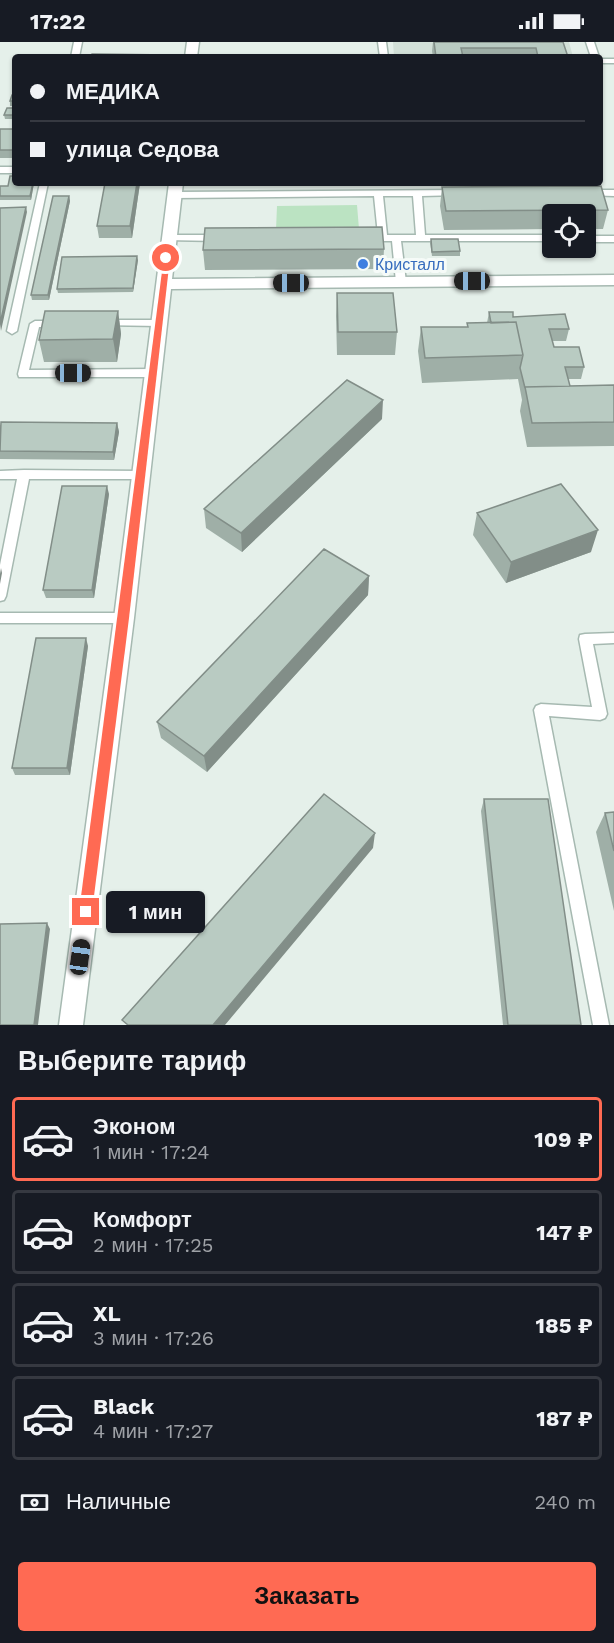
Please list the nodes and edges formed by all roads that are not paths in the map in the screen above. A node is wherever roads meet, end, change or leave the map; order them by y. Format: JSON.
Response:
{"nodes":[{"id":1,"x":43,"y":186,"type":"edge"},
{"id":2,"x":388,"y":186,"type":"edge"},
{"id":3,"x":175,"y":189,"type":"edge"},
{"id":4,"x":581,"y":193,"type":"edge"},
{"id":5,"x":614,"y":193,"type":"edge"},
{"id":6,"x":378,"y":194,"type":"junction"},
{"id":7,"x":389,"y":194,"type":"junction"},
{"id":8,"x":417,"y":194,"type":"junction"},
{"id":9,"x":464,"y":194,"type":"edge"},
{"id":10,"x":169,"y":238,"type":"junction"},
{"id":11,"x":231,"y":238,"type":"edge"},
{"id":12,"x":359,"y":238,"type":"edge"},
{"id":13,"x":383,"y":238,"type":"junction"},
{"id":14,"x":396,"y":238,"type":"junction"},
{"id":15,"x":421,"y":238,"type":"junction"},
{"id":16,"x":542,"y":238,"type":"edge"},
{"id":17,"x":596,"y":238,"type":"edge"},
{"id":18,"x":614,"y":239,"type":"edge"},
{"id":19,"x":614,"y":280,"type":"edge"},
{"id":20,"x":401,"y":282,"type":"junction"},
{"id":21,"x":163,"y":284,"type":"junction"},
{"id":22,"x":92,"y":323,"type":"edge"},
{"id":23,"x":159,"y":323,"type":"junction"},
{"id":24,"x":69,"y":324,"type":"edge"},
{"id":25,"x":12,"y":331,"type":"dead end"},
{"id":26,"x":153,"y":373,"type":"junction"},
{"id":27,"x":24,"y":474,"type":"junction"},
{"id":28,"x":0,"y":475,"type":"edge"},
{"id":29,"x":141,"y":475,"type":"junction"},
{"id":30,"x":0,"y":596,"type":"edge"},
{"id":31,"x":0,"y":618,"type":"edge"},
{"id":32,"x":124,"y":618,"type":"junction"},
{"id":33,"x":614,"y":638,"type":"edge"},
{"id":34,"x":71,"y":1025,"type":"edge"},
{"id":35,"x":600,"y":1025,"type":"edge"}],
"edges":[{"from":1,"to":25,"type":"lane"},
{"from":2,"to":7,"type":"lane"},
{"from":3,"to":6,"type":"lane"},
{"from":3,"to":10,"type":"street"},
{"from":4,"to":5,"type":"lane"},
{"from":6,"to":7,"type":"lane"},
{"from":6,"to":13,"type":"lane"},
{"from":7,"to":8,"type":"lane"},
{"from":8,"to":9,"type":"lane"},
{"from":8,"to":15,"type":"lane"},
{"from":10,"to":11,"type":"lane"},
{"from":10,"to":21,"type":"street"},
{"from":12,"to":13,"type":"lane"},
{"from":13,"to":14,"type":"lane"},
{"from":14,"to":15,"type":"lane"},
{"from":14,"to":20,"type":"lane"},
{"from":15,"to":16,"type":"lane"},
{"from":17,"to":18,"type":"lane"},
{"from":19,"to":20,"type":"street"},
{"from":20,"to":21,"type":"street"},
{"from":21,"to":23,"type":"street"},
{"from":22,"to":23,"type":"lane"},
{"from":23,"to":26,"type":"street"},
{"from":24,"to":26,"type":"lane"},
{"from":26,"to":29,"type":"street"},
{"from":27,"to":28,"type":"lane"},
{"from":27,"to":29,"type":"lane"},
{"from":27,"to":30,"type":"lane"},
{"from":29,"to":32,"type":"street"},
{"from":31,"to":32,"type":"lane"},
{"from":32,"to":34,"type":"street"},
{"from":33,"to":35,"type":"lane"}]}
